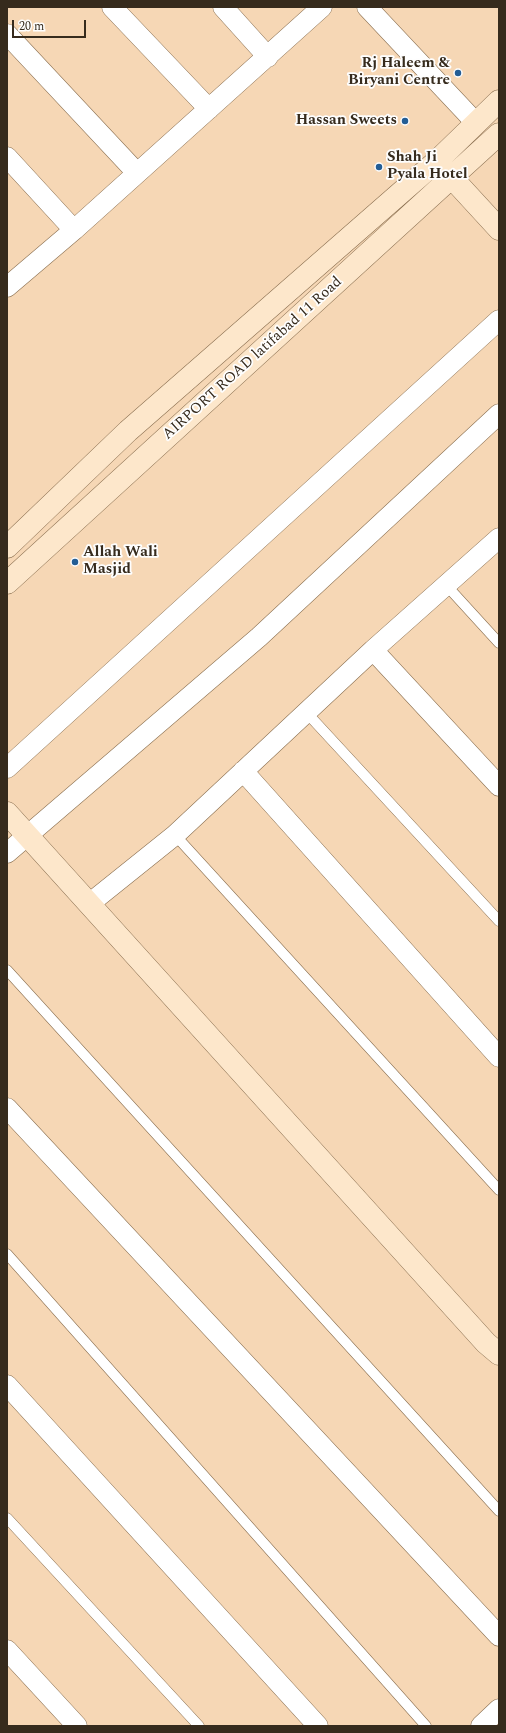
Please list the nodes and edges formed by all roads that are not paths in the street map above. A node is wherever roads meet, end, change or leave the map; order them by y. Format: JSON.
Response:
{"nodes":[{"id":1,"x":112,"y":7,"type":"edge"},
{"id":2,"x":223,"y":7,"type":"edge"},
{"id":3,"x":322,"y":7,"type":"edge"},
{"id":4,"x":367,"y":7,"type":"edge"},
{"id":5,"x":7,"y":34,"type":"edge"},
{"id":6,"x":268,"y":57,"type":"junction"},
{"id":7,"x":499,"y":101,"type":"edge"},
{"id":8,"x":209,"y":109,"type":"junction"},
{"id":9,"x":476,"y":123,"type":"junction"},
{"id":10,"x":499,"y":134,"type":"edge"},
{"id":11,"x":7,"y":157,"type":"edge"},
{"id":12,"x":436,"y":161,"type":"junction"},
{"id":13,"x":137,"y":172,"type":"junction"},
{"id":14,"x":452,"y":178,"type":"junction"},
{"id":15,"x":499,"y":229,"type":"edge"},
{"id":16,"x":74,"y":230,"type":"junction"},
{"id":17,"x":7,"y":287,"type":"edge"},
{"id":18,"x":499,"y":320,"type":"edge"},
{"id":19,"x":499,"y":414,"type":"edge"},
{"id":20,"x":499,"y":538,"type":"edge"},
{"id":21,"x":7,"y":547,"type":"edge"},
{"id":22,"x":7,"y":582,"type":"edge"},
{"id":23,"x":447,"y":586,"type":"junction"},
{"id":24,"x":499,"y":643,"type":"edge"},
{"id":25,"x":373,"y":650,"type":"junction"},
{"id":26,"x":306,"y":712,"type":"junction"},
{"id":27,"x":7,"y":768,"type":"edge"},
{"id":28,"x":243,"y":771,"type":"junction"},
{"id":29,"x":499,"y":786,"type":"edge"},
{"id":30,"x":7,"y":813,"type":"edge"},
{"id":31,"x":175,"y":835,"type":"junction"},
{"id":32,"x":26,"y":836,"type":"junction"},
{"id":33,"x":7,"y":853,"type":"edge"},
{"id":34,"x":89,"y":904,"type":"junction"},
{"id":35,"x":499,"y":921,"type":"edge"},
{"id":36,"x":7,"y":970,"type":"edge"},
{"id":37,"x":499,"y":1057,"type":"edge"},
{"id":38,"x":7,"y":1108,"type":"edge"},
{"id":39,"x":499,"y":1190,"type":"edge"},
{"id":40,"x":7,"y":1254,"type":"edge"},
{"id":41,"x":499,"y":1354,"type":"edge"},
{"id":42,"x":7,"y":1386,"type":"edge"},
{"id":43,"x":499,"y":1511,"type":"edge"},
{"id":44,"x":7,"y":1518,"type":"edge"},
{"id":45,"x":499,"y":1636,"type":"edge"},
{"id":46,"x":7,"y":1650,"type":"edge"},
{"id":47,"x":499,"y":1709,"type":"edge"},
{"id":48,"x":77,"y":1726,"type":"edge"},
{"id":49,"x":199,"y":1726,"type":"edge"},
{"id":50,"x":318,"y":1726,"type":"edge"},
{"id":51,"x":426,"y":1726,"type":"edge"},
{"id":52,"x":481,"y":1726,"type":"edge"}],
"edges":[{"from":1,"to":8,"type":"street"},
{"from":2,"to":6,"type":"street"},
{"from":3,"to":6,"type":"street"},
{"from":4,"to":9,"type":"street"},
{"from":5,"to":13,"type":"street"},
{"from":6,"to":8,"type":"street"},
{"from":7,"to":9,"type":"street","name":"AIRPORT ROAD latifabad 11 Road"},
{"from":8,"to":13,"type":"street"},
{"from":9,"to":12,"type":"street","name":"AIRPORT ROAD latifabad 11 Road"},
{"from":10,"to":14,"type":"street","name":"AIRPORT ROAD latifabad 11 Road"},
{"from":11,"to":16,"type":"street"},
{"from":12,"to":14,"type":"street"},
{"from":12,"to":21,"type":"street","name":"AIRPORT ROAD latifabad 11 Road"},
{"from":13,"to":16,"type":"street"},
{"from":14,"to":15,"type":"street"},
{"from":14,"to":22,"type":"street","name":"AIRPORT ROAD latifabad 11 Road"},
{"from":16,"to":17,"type":"street"},
{"from":18,"to":27,"type":"street"},
{"from":19,"to":32,"type":"street"},
{"from":20,"to":23,"type":"street"},
{"from":23,"to":24,"type":"lane"},
{"from":23,"to":25,"type":"street"},
{"from":25,"to":26,"type":"street"},
{"from":25,"to":29,"type":"street"},
{"from":26,"to":28,"type":"street"},
{"from":26,"to":35,"type":"lane"},
{"from":28,"to":31,"type":"street"},
{"from":28,"to":37,"type":"street"},
{"from":30,"to":32,"type":"street"},
{"from":31,"to":34,"type":"street"},
{"from":31,"to":39,"type":"lane"},
{"from":32,"to":33,"type":"street"},
{"from":32,"to":34,"type":"street"},
{"from":34,"to":41,"type":"street"},
{"from":36,"to":43,"type":"lane"},
{"from":38,"to":45,"type":"street"},
{"from":40,"to":51,"type":"lane"},
{"from":42,"to":50,"type":"street"},
{"from":44,"to":49,"type":"lane"},
{"from":46,"to":48,"type":"street"},
{"from":47,"to":52,"type":"street"}]}
